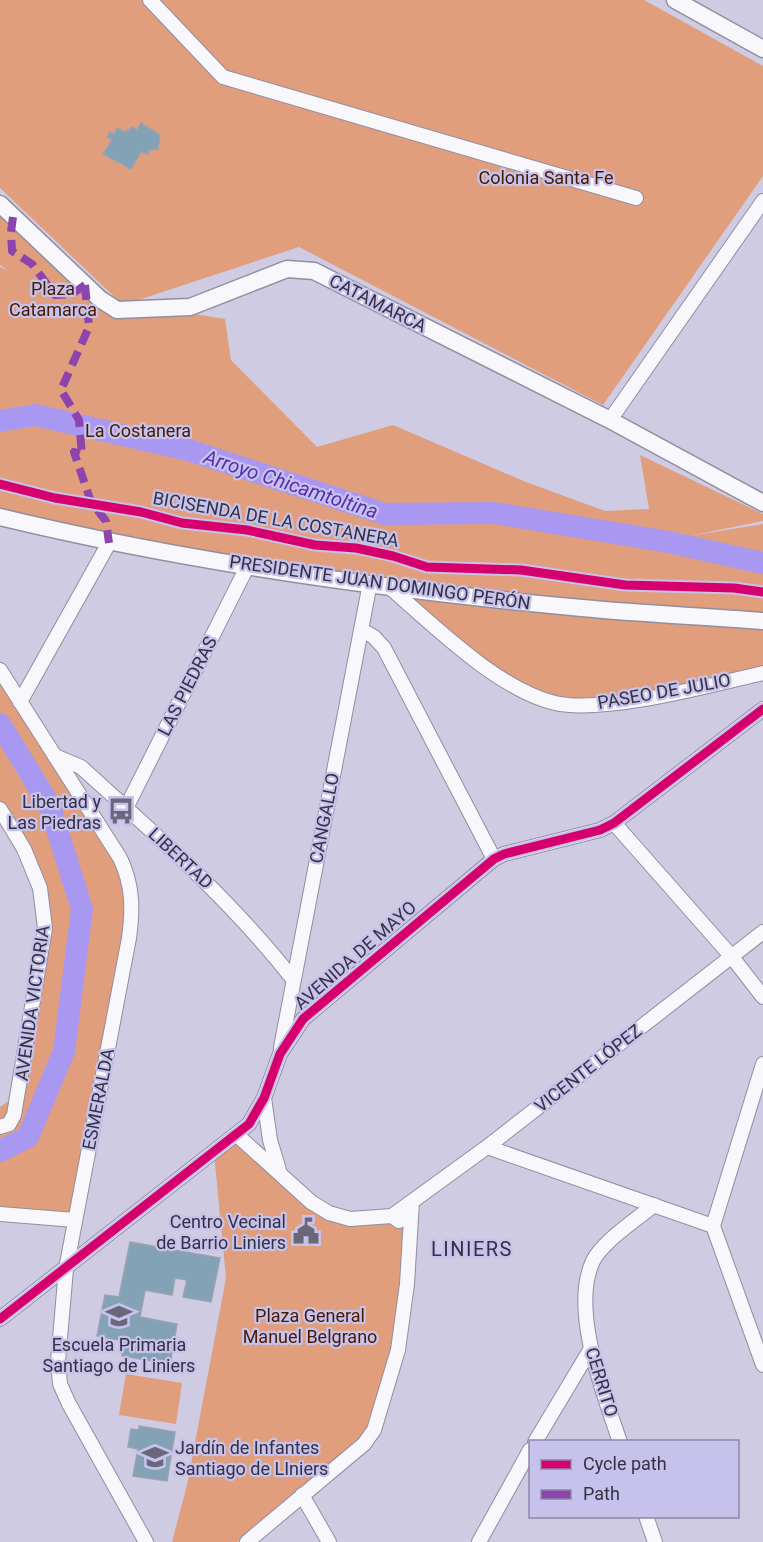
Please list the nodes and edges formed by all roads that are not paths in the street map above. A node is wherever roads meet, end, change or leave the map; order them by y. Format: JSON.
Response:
{"nodes":[{"id":1,"x":150,"y":0,"type":"edge"},
{"id":2,"x":675,"y":0,"type":"edge"},
{"id":3,"x":763,"y":49,"type":"edge"},
{"id":4,"x":636,"y":198,"type":"dead end"},
{"id":5,"x":763,"y":201,"type":"edge"},
{"id":6,"x":0,"y":204,"type":"edge"},
{"id":7,"x":610,"y":420,"type":"junction"},
{"id":8,"x":763,"y":503,"type":"edge"},
{"id":9,"x":0,"y":517,"type":"edge"},
{"id":10,"x":109,"y":543,"type":"junction"},
{"id":11,"x":248,"y":565,"type":"junction"},
{"id":12,"x":370,"y":583,"type":"junction"},
{"id":13,"x":387,"y":585,"type":"junction"},
{"id":14,"x":763,"y":621,"type":"edge"},
{"id":15,"x":362,"y":630,"type":"junction"},
{"id":16,"x":0,"y":670,"type":"edge"},
{"id":17,"x":763,"y":673,"type":"edge"},
{"id":18,"x":20,"y":702,"type":"junction"},
{"id":19,"x":763,"y":709,"type":"edge"},
{"id":20,"x":55,"y":756,"type":"junction"},
{"id":21,"x":126,"y":808,"type":"junction"},
{"id":22,"x":0,"y":809,"type":"edge"},
{"id":23,"x":614,"y":823,"type":"junction"},
{"id":24,"x":494,"y":859,"type":"junction"},
{"id":25,"x":763,"y":932,"type":"edge"},
{"id":26,"x":732,"y":957,"type":"junction"},
{"id":27,"x":292,"y":978,"type":"junction"},
{"id":28,"x":763,"y":997,"type":"edge"},
{"id":29,"x":280,"y":1054,"type":"junction"},
{"id":30,"x":763,"y":1064,"type":"edge"},
{"id":31,"x":264,"y":1098,"type":"junction"},
{"id":32,"x":0,"y":1127,"type":"edge"},
{"id":33,"x":237,"y":1135,"type":"junction"},
{"id":34,"x":487,"y":1147,"type":"junction"},
{"id":35,"x":279,"y":1172,"type":"junction"},
{"id":36,"x":412,"y":1202,"type":"junction"},
{"id":37,"x":654,"y":1205,"type":"junction"},
{"id":38,"x":0,"y":1214,"type":"edge"},
{"id":39,"x":392,"y":1216,"type":"junction"},
{"id":40,"x":75,"y":1220,"type":"junction"},
{"id":41,"x":713,"y":1226,"type":"junction"},
{"id":42,"x":411,"y":1229,"type":"junction"},
{"id":43,"x":66,"y":1269,"type":"junction"},
{"id":44,"x":0,"y":1320,"type":"edge"},
{"id":45,"x":590,"y":1350,"type":"junction"},
{"id":46,"x":763,"y":1365,"type":"edge"},
{"id":47,"x":537,"y":1440,"type":"edge"},
{"id":48,"x":619,"y":1440,"type":"edge"},
{"id":49,"x":529,"y":1454,"type":"edge"},
{"id":50,"x":302,"y":1495,"type":"junction"},
{"id":51,"x":647,"y":1518,"type":"edge"},
{"id":52,"x":146,"y":1542,"type":"edge"},
{"id":53,"x":247,"y":1542,"type":"edge"},
{"id":54,"x":329,"y":1542,"type":"edge"},
{"id":55,"x":479,"y":1542,"type":"edge"},
{"id":56,"x":655,"y":1542,"type":"edge"}],
"edges":[{"from":1,"to":4,"type":"street"},
{"from":2,"to":3,"type":"street"},
{"from":5,"to":7,"type":"street"},
{"from":6,"to":7,"type":"street","name":"CATAMARCA"},
{"from":7,"to":8,"type":"street","name":"CATAMARCA"},
{"from":9,"to":10,"type":"street","name":"PRESIDENTE JUAN DOMINGO PERÓN"},
{"from":10,"to":11,"type":"street","name":"PRESIDENTE JUAN DOMINGO PERÓN"},
{"from":10,"to":18,"type":"street"},
{"from":11,"to":12,"type":"street","name":"PRESIDENTE JUAN DOMINGO PERÓN"},
{"from":11,"to":21,"type":"street","name":"LAS PIEDRAS"},
{"from":12,"to":13,"type":"street","name":"PRESIDENTE JUAN DOMINGO PERÓN"},
{"from":12,"to":15,"type":"street","name":"CANGALLO"},
{"from":13,"to":14,"type":"street","name":"PRESIDENTE JUAN DOMINGO PERÓN"},
{"from":13,"to":17,"type":"street","name":"PASEO DE JULIO"},
{"from":15,"to":24,"type":"street"},
{"from":15,"to":27,"type":"street","name":"CANGALLO"},
{"from":16,"to":18,"type":"street","name":"ESMERALDA"},
{"from":18,"to":20,"type":"street","name":"ESMERALDA"},
{"from":19,"to":23,"type":"street","name":"AVENIDA DE MAYO"},
{"from":20,"to":21,"type":"street","name":"LIBERTAD"},
{"from":20,"to":40,"type":"street","name":"ESMERALDA"},
{"from":21,"to":27,"type":"street","name":"LIBERTAD"},
{"from":22,"to":32,"type":"street","name":"AVENIDA VICTORIA"},
{"from":23,"to":24,"type":"street","name":"AVENIDA DE MAYO"},
{"from":23,"to":26,"type":"street"},
{"from":24,"to":29,"type":"street","name":"AVENIDA DE MAYO"},
{"from":25,"to":26,"type":"street","name":"VICENTE LÓPEZ"},
{"from":26,"to":28,"type":"street"},
{"from":26,"to":34,"type":"street","name":"VICENTE LÓPEZ"},
{"from":27,"to":29,"type":"street","name":"CANGALLO"},
{"from":29,"to":31,"type":"street","name":"AVENIDA DE MAYO"},
{"from":30,"to":41,"type":"street"},
{"from":31,"to":33,"type":"street","name":"AVENIDA DE MAYO"},
{"from":31,"to":35,"type":"street"},
{"from":33,"to":35,"type":"street"},
{"from":33,"to":43,"type":"street","name":"AVENIDA DE MAYO"},
{"from":34,"to":36,"type":"street","name":"VICENTE LÓPEZ"},
{"from":34,"to":37,"type":"street"},
{"from":35,"to":39,"type":"street"},
{"from":36,"to":39,"type":"street","name":"VICENTE LÓPEZ"},
{"from":36,"to":42,"type":"street"},
{"from":37,"to":41,"type":"street"},
{"from":37,"to":45,"type":"street","name":"CERRITO"},
{"from":38,"to":40,"type":"street"},
{"from":39,"to":42,"type":"street"},
{"from":40,"to":43,"type":"street","name":"ESMERALDA"},
{"from":41,"to":46,"type":"street"},
{"from":42,"to":50,"type":"street"},
{"from":43,"to":44,"type":"street","name":"AVENIDA DE MAYO"},
{"from":43,"to":52,"type":"street","name":"ESMERALDA"},
{"from":45,"to":47,"type":"street"},
{"from":45,"to":48,"type":"street","name":"CERRITO"},
{"from":49,"to":55,"type":"street"},
{"from":50,"to":53,"type":"street"},
{"from":50,"to":54,"type":"street"},
{"from":51,"to":56,"type":"street"}]}
